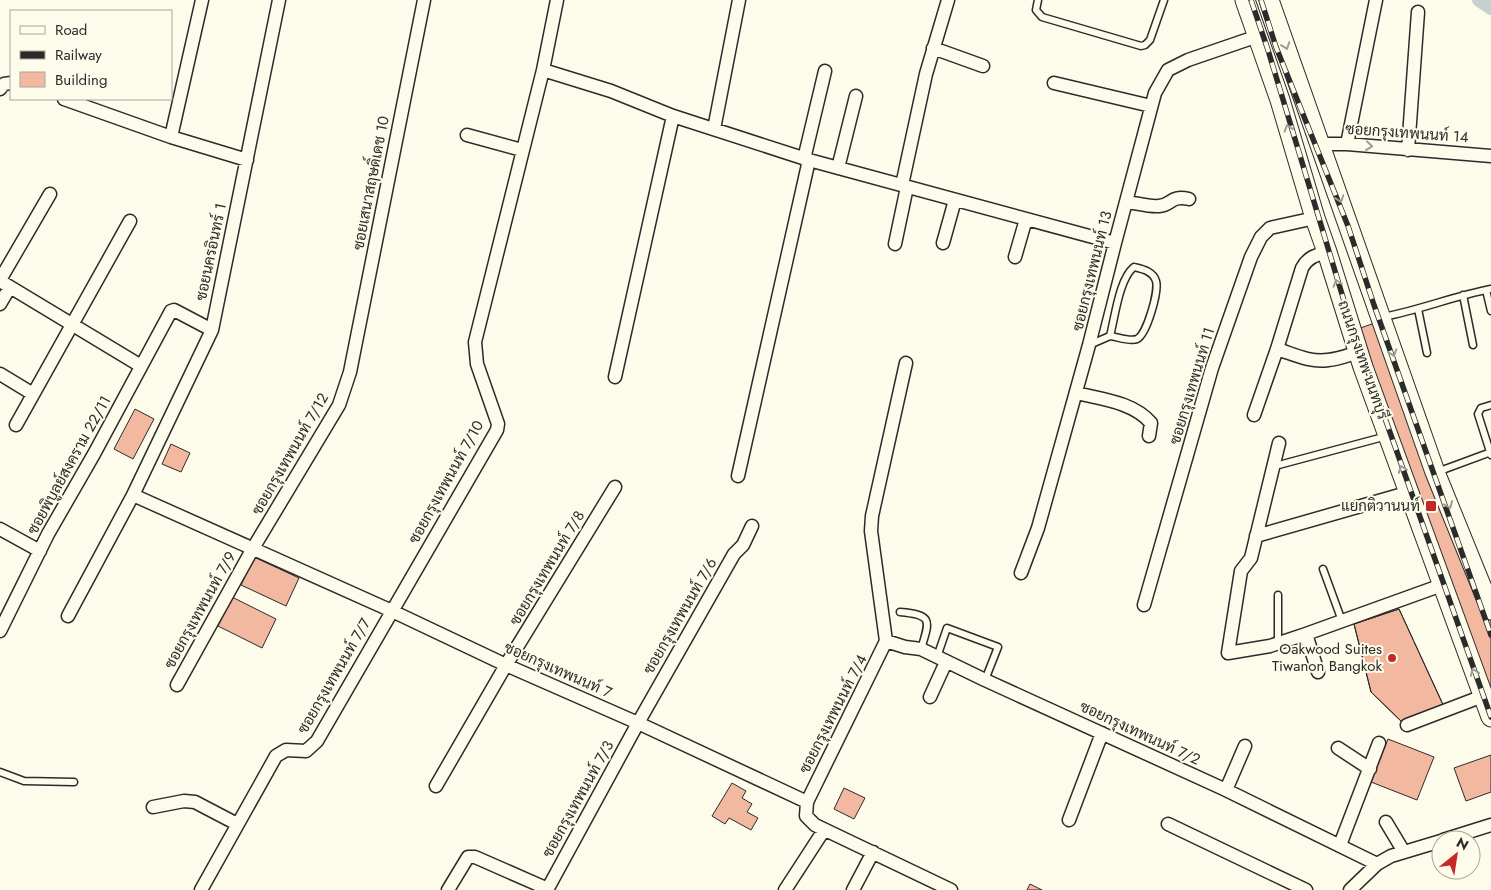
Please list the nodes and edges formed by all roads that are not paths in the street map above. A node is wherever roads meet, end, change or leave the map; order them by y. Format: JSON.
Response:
{"nodes":[{"id":1,"x":202,"y":0,"type":"edge"},
{"id":2,"x":279,"y":0,"type":"edge"},
{"id":3,"x":424,"y":0,"type":"edge"},
{"id":4,"x":558,"y":0,"type":"edge"},
{"id":5,"x":739,"y":0,"type":"edge"},
{"id":6,"x":948,"y":0,"type":"edge"},
{"id":7,"x":1038,"y":0,"type":"edge"},
{"id":8,"x":1164,"y":0,"type":"edge"},
{"id":9,"x":1245,"y":0,"type":"edge"},
{"id":10,"x":1270,"y":0,"type":"edge"},
{"id":11,"x":1376,"y":0,"type":"edge"},
{"id":12,"x":1418,"y":12,"type":"dead end"},
{"id":13,"x":1258,"y":36,"type":"junction"},
{"id":14,"x":933,"y":48,"type":"junction"},
{"id":15,"x":983,"y":66,"type":"dead end"},
{"id":16,"x":543,"y":70,"type":"junction"},
{"id":17,"x":825,"y":71,"type":"dead end"},
{"id":18,"x":1054,"y":83,"type":"dead end"},
{"id":19,"x":856,"y":96,"type":"dead end"},
{"id":20,"x":67,"y":100,"type":"edge"},
{"id":21,"x":1151,"y":106,"type":"junction"},
{"id":22,"x":673,"y":116,"type":"junction"},
{"id":23,"x":714,"y":129,"type":"junction"},
{"id":24,"x":468,"y":135,"type":"dead end"},
{"id":25,"x":172,"y":137,"type":"junction"},
{"id":26,"x":1321,"y":144,"type":"junction"},
{"id":27,"x":1347,"y":144,"type":"junction"},
{"id":28,"x":522,"y":150,"type":"junction"},
{"id":29,"x":1408,"y":150,"type":"junction"},
{"id":30,"x":1491,"y":156,"type":"edge"},
{"id":31,"x":247,"y":160,"type":"junction"},
{"id":32,"x":807,"y":160,"type":"junction"},
{"id":33,"x":838,"y":168,"type":"junction"},
{"id":34,"x":905,"y":186,"type":"junction"},
{"id":35,"x":50,"y":194,"type":"dead end"},
{"id":36,"x":1189,"y":199,"type":"dead end"},
{"id":37,"x":955,"y":200,"type":"junction"},
{"id":38,"x":1127,"y":202,"type":"junction"},
{"id":39,"x":1315,"y":218,"type":"junction"},
{"id":40,"x":1026,"y":219,"type":"junction"},
{"id":41,"x":130,"y":221,"type":"dead end"},
{"id":42,"x":943,"y":243,"type":"dead end"},
{"id":43,"x":1115,"y":243,"type":"junction"},
{"id":44,"x":895,"y":244,"type":"dead end"},
{"id":45,"x":1328,"y":252,"type":"junction"},
{"id":46,"x":1015,"y":257,"type":"dead end"},
{"id":47,"x":3,"y":282,"type":"edge"},
{"id":48,"x":1488,"y":290,"type":"edge"},
{"id":49,"x":1463,"y":295,"type":"junction"},
{"id":50,"x":0,"y":304,"type":"edge"},
{"id":51,"x":1418,"y":309,"type":"junction"},
{"id":52,"x":1491,"y":312,"type":"edge"},
{"id":53,"x":1382,"y":317,"type":"junction"},
{"id":54,"x":72,"y":325,"type":"junction"},
{"id":55,"x":212,"y":330,"type":"junction"},
{"id":56,"x":1110,"y":336,"type":"junction"},
{"id":57,"x":1473,"y":345,"type":"dead end"},
{"id":58,"x":1089,"y":346,"type":"junction"},
{"id":59,"x":1277,"y":349,"type":"junction"},
{"id":60,"x":1360,"y":352,"type":"junction"},
{"id":61,"x":1427,"y":353,"type":"dead end"},
{"id":62,"x":906,"y":363,"type":"dead end"},
{"id":63,"x":141,"y":366,"type":"junction"},
{"id":64,"x":350,"y":372,"type":"joint"},
{"id":65,"x":0,"y":374,"type":"edge"},
{"id":66,"x":616,"y":377,"type":"dead end"},
{"id":67,"x":1076,"y":393,"type":"junction"},
{"id":68,"x":33,"y":394,"type":"junction"},
{"id":69,"x":1491,"y":405,"type":"edge"},
{"id":70,"x":1254,"y":415,"type":"dead end"},
{"id":71,"x":16,"y":425,"type":"dead end"},
{"id":72,"x":1389,"y":435,"type":"junction"},
{"id":73,"x":1148,"y":436,"type":"dead end"},
{"id":74,"x":1279,"y":443,"type":"dead end"},
{"id":75,"x":1491,"y":453,"type":"edge"},
{"id":76,"x":1275,"y":466,"type":"junction"},
{"id":77,"x":1435,"y":472,"type":"junction"},
{"id":78,"x":738,"y":476,"type":"dead end"},
{"id":79,"x":615,"y":487,"type":"dead end"},
{"id":80,"x":1410,"y":492,"type":"junction"},
{"id":81,"x":133,"y":495,"type":"junction"},
{"id":82,"x":752,"y":526,"type":"dead end"},
{"id":83,"x":0,"y":529,"type":"edge"},
{"id":84,"x":1256,"y":536,"type":"junction"},
{"id":85,"x":252,"y":550,"type":"junction"},
{"id":86,"x":40,"y":551,"type":"junction"},
{"id":87,"x":1323,"y":569,"type":"dead end"},
{"id":88,"x":1021,"y":573,"type":"dead end"},
{"id":89,"x":1442,"y":585,"type":"junction"},
{"id":90,"x":1278,"y":595,"type":"dead end"},
{"id":91,"x":1489,"y":599,"type":"edge"},
{"id":92,"x":1144,"y":605,"type":"dead end"},
{"id":93,"x":392,"y":611,"type":"junction"},
{"id":94,"x":900,"y":612,"type":"dead end"},
{"id":95,"x":68,"y":616,"type":"dead end"},
{"id":96,"x":1342,"y":621,"type":"junction"},
{"id":97,"x":0,"y":631,"type":"edge"},
{"id":98,"x":1306,"y":634,"type":"junction"},
{"id":99,"x":886,"y":641,"type":"junction"},
{"id":100,"x":1278,"y":643,"type":"junction"},
{"id":101,"x":922,"y":650,"type":"junction"},
{"id":102,"x":941,"y":660,"type":"junction"},
{"id":103,"x":506,"y":665,"type":"junction"},
{"id":104,"x":1318,"y":672,"type":"dead end"},
{"id":105,"x":985,"y":680,"type":"junction"},
{"id":106,"x":177,"y":685,"type":"dead end"},
{"id":107,"x":930,"y":696,"type":"dead end"},
{"id":108,"x":1483,"y":696,"type":"junction"},
{"id":109,"x":1491,"y":718,"type":"edge"},
{"id":110,"x":638,"y":723,"type":"junction"},
{"id":111,"x":1407,"y":725,"type":"dead end"},
{"id":112,"x":1102,"y":733,"type":"junction"},
{"id":113,"x":1379,"y":743,"type":"dead end"},
{"id":114,"x":1244,"y":746,"type":"dead end"},
{"id":115,"x":1338,"y":748,"type":"dead end"},
{"id":116,"x":1370,"y":769,"type":"junction"},
{"id":117,"x":0,"y":772,"type":"edge"},
{"id":118,"x":74,"y":782,"type":"dead end"},
{"id":119,"x":436,"y":786,"type":"dead end"},
{"id":120,"x":1226,"y":790,"type":"junction"},
{"id":121,"x":807,"y":802,"type":"junction"},
{"id":122,"x":153,"y":807,"type":"dead end"},
{"id":123,"x":1069,"y":820,"type":"dead end"},
{"id":124,"x":1386,"y":822,"type":"dead end"},
{"id":125,"x":237,"y":824,"type":"junction"},
{"id":126,"x":1168,"y":824,"type":"dead end"},
{"id":127,"x":1491,"y":825,"type":"edge"},
{"id":128,"x":824,"y":830,"type":"junction"},
{"id":129,"x":1475,"y":830,"type":"edge"},
{"id":130,"x":1431,"y":843,"type":"edge"},
{"id":131,"x":1340,"y":845,"type":"junction"},
{"id":132,"x":873,"y":852,"type":"junction"},
{"id":133,"x":1404,"y":852,"type":"junction"},
{"id":134,"x":1376,"y":864,"type":"junction"},
{"id":135,"x":200,"y":890,"type":"edge"},
{"id":136,"x":448,"y":890,"type":"edge"},
{"id":137,"x":547,"y":890,"type":"edge"},
{"id":138,"x":785,"y":890,"type":"edge"},
{"id":139,"x":853,"y":890,"type":"edge"},
{"id":140,"x":951,"y":890,"type":"edge"},
{"id":141,"x":1306,"y":890,"type":"edge"},
{"id":142,"x":1350,"y":890,"type":"edge"}],
"edges":[{"from":1,"to":25,"type":"street"},
{"from":2,"to":31,"type":"street","name":"ซอยนครอินทร์ 1"},
{"from":3,"to":64,"type":"street","name":"ซอยเสนาสฤษดิ์เดช 10"},
{"from":4,"to":16,"type":"street","name":"ซอยกรุงเทพนนท์ 7/10"},
{"from":5,"to":23,"type":"street"},
{"from":6,"to":14,"type":"street"},
{"from":7,"to":8,"type":"lane"},
{"from":9,"to":13,"type":"main road","name":"ถนนกรุงเทพ-นนทบุรี"},
{"from":10,"to":26,"type":"main road","name":"ถนนกรุงเทพ-นนทบุรี","one_way":true},
{"from":11,"to":27,"type":"street"},
{"from":12,"to":29,"type":"street"},
{"from":13,"to":21,"type":"street","name":"ซอยกรุงเทพนนท์ 13"},
{"from":39,"to":13,"type":"main road","name":"ถนนกรุงเทพ-นนทบุรี","one_way":true},
{"from":14,"to":15,"type":"street"},
{"from":14,"to":34,"type":"street"},
{"from":16,"to":22,"type":"street"},
{"from":16,"to":28,"type":"street","name":"ซอยกรุงเทพนนท์ 7/10"},
{"from":17,"to":32,"type":"street"},
{"from":18,"to":21,"type":"street"},
{"from":19,"to":33,"type":"street"},
{"from":20,"to":25,"type":"street"},
{"from":21,"to":38,"type":"street","name":"ซอยกรุงเทพนนท์ 13"},
{"from":22,"to":23,"type":"street"},
{"from":22,"to":66,"type":"street"},
{"from":23,"to":32,"type":"street"},
{"from":24,"to":28,"type":"street"},
{"from":25,"to":31,"type":"street"},
{"from":26,"to":27,"type":"street","name":"ซอยกรุงเทพนนท์ 14"},
{"from":26,"to":53,"type":"main road","name":"ถนนกรุงเทพ-นนทบุรี","one_way":true},
{"from":27,"to":29,"type":"street","name":"ซอยกรุงเทพนนท์ 14","one_way":true},
{"from":28,"to":93,"type":"street","name":"ซอยกรุงเทพนนท์ 7/10"},
{"from":29,"to":30,"type":"street","name":"ซอยกรุงเทพนนท์ 14"},
{"from":31,"to":55,"type":"street","name":"ซอยนครอินทร์ 1"},
{"from":32,"to":33,"type":"street"},
{"from":32,"to":78,"type":"street"},
{"from":33,"to":34,"type":"street"},
{"from":34,"to":37,"type":"street"},
{"from":34,"to":44,"type":"street"},
{"from":35,"to":47,"type":"street"},
{"from":36,"to":38,"type":"street"},
{"from":37,"to":40,"type":"street"},
{"from":37,"to":42,"type":"street"},
{"from":38,"to":43,"type":"street","name":"ซอยกรุงเทพนนท์ 13"},
{"from":39,"to":45,"type":"main road","name":"ถนนกรุงเทพ-นนทบุรี"},
{"from":39,"to":92,"type":"street","name":"ซอยกรุงเทพนนท์ 11"},
{"from":40,"to":43,"type":"street"},
{"from":40,"to":46,"type":"street"},
{"from":41,"to":54,"type":"street"},
{"from":43,"to":58,"type":"street","name":"ซอยกรุงเทพนนท์ 13"},
{"from":45,"to":59,"type":"street"},
{"from":60,"to":45,"type":"main road","name":"ถนนกรุงเทพ-นนทบุรี","one_way":true},
{"from":47,"to":50,"type":"street"},
{"from":47,"to":54,"type":"street"},
{"from":48,"to":49,"type":"lane"},
{"from":48,"to":52,"type":"lane"},
{"from":49,"to":51,"type":"lane"},
{"from":49,"to":57,"type":"lane"},
{"from":51,"to":53,"type":"lane"},
{"from":51,"to":61,"type":"lane"},
{"from":53,"to":77,"type":"main road","name":"ถนนกรุงเทพ-นนทบุรี","one_way":true},
{"from":54,"to":63,"type":"street"},
{"from":54,"to":68,"type":"street"},
{"from":55,"to":63,"type":"street","name":"ซอยพิบูลย์สงคราม 22/11"},
{"from":55,"to":81,"type":"street","name":"ซอยนครอินทร์ 1"},
{"from":56,"to":56,"type":"lane"},
{"from":56,"to":58,"type":"lane"},
{"from":58,"to":67,"type":"street","name":"ซอยกรุงเทพนนท์ 13"},
{"from":59,"to":60,"type":"street"},
{"from":59,"to":70,"type":"street"},
{"from":60,"to":72,"type":"main road","name":"ถนนกรุงเทพ-นนทบุรี"},
{"from":62,"to":99,"type":"street"},
{"from":63,"to":86,"type":"street","name":"ซอยพิบูลย์สงคราม 22/11"},
{"from":64,"to":85,"type":"street","name":"ซอยกรุงเทพนนท์ 7/12"},
{"from":65,"to":68,"type":"street"},
{"from":67,"to":73,"type":"street"},
{"from":67,"to":88,"type":"street","name":"ซอยกรุงเทพนนท์ 13"},
{"from":68,"to":71,"type":"street"},
{"from":69,"to":75,"type":"lane"},
{"from":72,"to":76,"type":"lane"},
{"from":80,"to":72,"type":"main road","name":"ถนนกรุงเทพ-นนทบุรี","one_way":true},
{"from":74,"to":76,"type":"street"},
{"from":75,"to":77,"type":"lane"},
{"from":76,"to":84,"type":"street"},
{"from":77,"to":91,"type":"main road","name":"ถนนกรุงเทพ-นนทบุรี","one_way":true},
{"from":79,"to":103,"type":"street","name":"ซอยกรุงเทพนนท์ 7/8"},
{"from":80,"to":84,"type":"street"},
{"from":80,"to":89,"type":"main road","name":"ถนนกรุงเทพ-นนทบุรี"},
{"from":81,"to":85,"type":"street","name":"ซอยกรุงเทพนนท์ 7"},
{"from":81,"to":95,"type":"street","name":"ซอยนครอินทร์ 1"},
{"from":82,"to":110,"type":"street","name":"ซอยกรุงเทพนนท์ 7/6"},
{"from":83,"to":86,"type":"street"},
{"from":84,"to":100,"type":"street"},
{"from":85,"to":93,"type":"street","name":"ซอยกรุงเทพนนท์ 7"},
{"from":85,"to":106,"type":"street","name":"ซอยกรุงเทพนนท์ 7/9"},
{"from":86,"to":97,"type":"street","name":"ซอยพิบูลย์สงคราม 22/11"},
{"from":87,"to":96,"type":"lane"},
{"from":89,"to":96,"type":"street"},
{"from":108,"to":89,"type":"main road","name":"ถนนกรุงเทพ-นนทบุรี","one_way":true},
{"from":90,"to":100,"type":"lane"},
{"from":93,"to":103,"type":"street","name":"ซอยกรุงเทพนนท์ 7"},
{"from":93,"to":125,"type":"street","name":"ซอยกรุงเทพนนท์ 7/7"},
{"from":94,"to":101,"type":"lane"},
{"from":96,"to":98,"type":"street"},
{"from":98,"to":100,"type":"street"},
{"from":98,"to":104,"type":"street"},
{"from":99,"to":101,"type":"street","name":"ซอยกรุงเทพนนท์ 7/2"},
{"from":99,"to":121,"type":"street","name":"ซอยกรุงเทพนนท์ 7/4"},
{"from":101,"to":102,"type":"street","name":"ซอยกรุงเทพนนท์ 7/2"},
{"from":102,"to":105,"type":"street","name":"ซอยกรุงเทพนนท์ 7/2"},
{"from":102,"to":105,"type":"lane"},
{"from":102,"to":107,"type":"street"},
{"from":103,"to":110,"type":"street","name":"ซอยกรุงเทพนนท์ 7"},
{"from":103,"to":119,"type":"street","name":"ซอยกรุงเทพนนท์ 7/8"},
{"from":105,"to":112,"type":"street","name":"ซอยกรุงเทพนนท์ 7/2"},
{"from":108,"to":109,"type":"main road","name":"ถนนกรุงเทพ-นนทบุรี"},
{"from":108,"to":111,"type":"street"},
{"from":110,"to":121,"type":"street","name":"ซอยกรุงเทพนนท์ 7"},
{"from":110,"to":137,"type":"street","name":"ซอยกรุงเทพนนท์ 7/3"},
{"from":112,"to":120,"type":"street","name":"ซอยกรุงเทพนนท์ 7/2"},
{"from":112,"to":123,"type":"street"},
{"from":113,"to":116,"type":"street"},
{"from":114,"to":120,"type":"street"},
{"from":115,"to":116,"type":"street"},
{"from":116,"to":131,"type":"street"},
{"from":117,"to":118,"type":"lane"},
{"from":120,"to":131,"type":"street","name":"ซอยกรุงเทพนนท์ 7/2"},
{"from":121,"to":128,"type":"street"},
{"from":122,"to":125,"type":"street"},
{"from":124,"to":133,"type":"street"},
{"from":125,"to":135,"type":"street","name":"ซอยกรุงเทพนนท์ 7/7"},
{"from":126,"to":141,"type":"street"},
{"from":127,"to":129,"type":"street"},
{"from":128,"to":132,"type":"street"},
{"from":128,"to":138,"type":"street"},
{"from":130,"to":133,"type":"street"},
{"from":131,"to":134,"type":"street","name":"ซอยกรุงเทพนนท์ 7/2"},
{"from":132,"to":139,"type":"street"},
{"from":132,"to":140,"type":"street"},
{"from":133,"to":134,"type":"street"},
{"from":134,"to":142,"type":"street"},
{"from":136,"to":137,"type":"street"}]}
